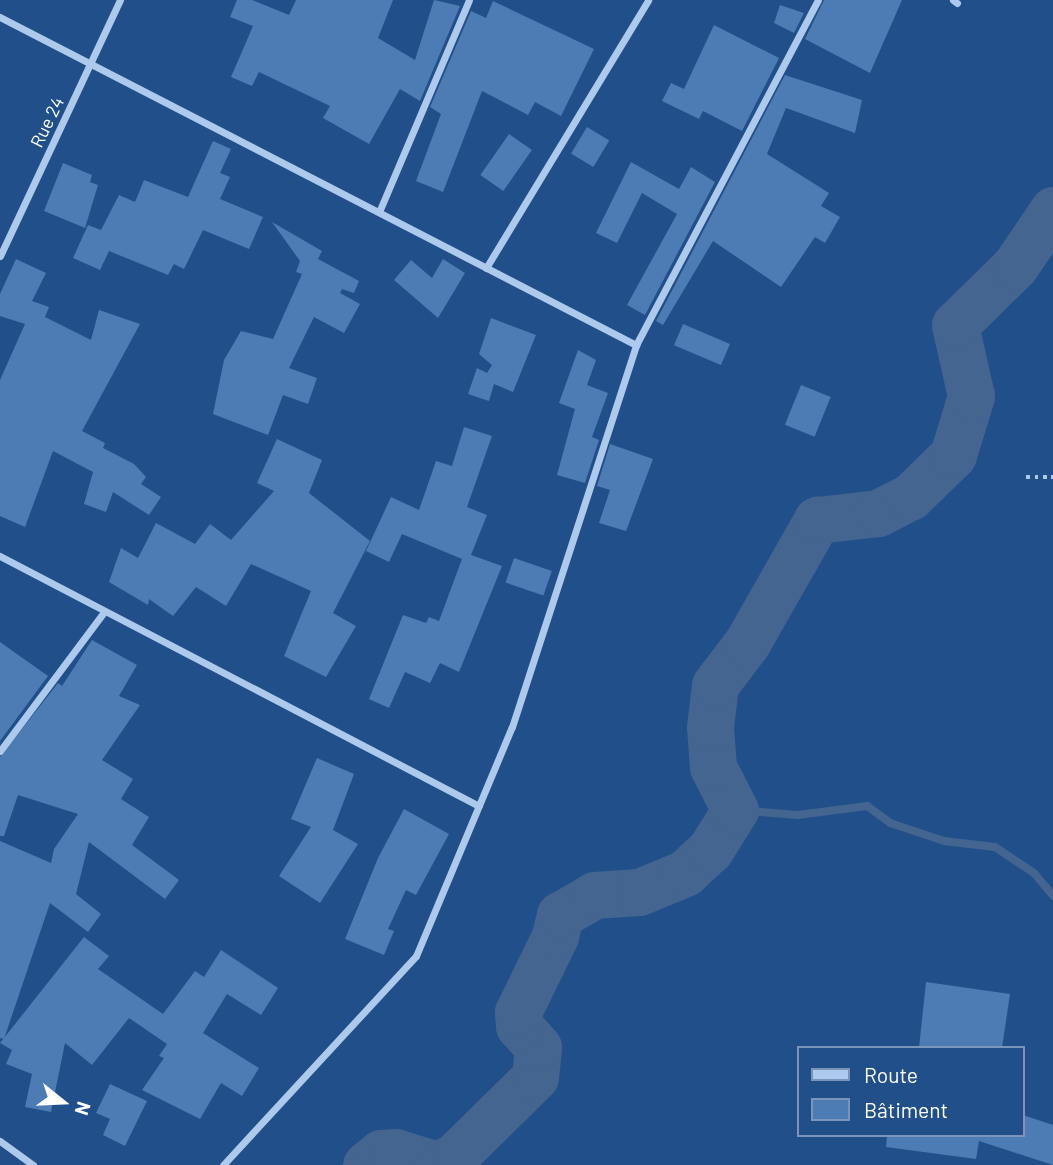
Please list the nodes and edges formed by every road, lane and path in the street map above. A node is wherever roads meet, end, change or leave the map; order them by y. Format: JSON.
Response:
{"nodes":[{"id":1,"x":120,"y":0,"type":"edge"},
{"id":2,"x":469,"y":0,"type":"edge"},
{"id":3,"x":648,"y":0,"type":"edge"},
{"id":4,"x":818,"y":0,"type":"edge"},
{"id":5,"x":0,"y":17,"type":"edge"},
{"id":6,"x":92,"y":64,"type":"junction"},
{"id":7,"x":379,"y":212,"type":"junction"},
{"id":8,"x":0,"y":256,"type":"edge"},
{"id":9,"x":486,"y":268,"type":"junction"},
{"id":10,"x":636,"y":345,"type":"junction"},
{"id":11,"x":1026,"y":477,"type":"dead end"},
{"id":12,"x":1053,"y":477,"type":"edge"},
{"id":13,"x":0,"y":556,"type":"edge"},
{"id":14,"x":104,"y":612,"type":"junction"},
{"id":15,"x":0,"y":751,"type":"edge"},
{"id":16,"x":479,"y":806,"type":"junction"},
{"id":17,"x":0,"y":1141,"type":"edge"},
{"id":18,"x":33,"y":1165,"type":"edge"},
{"id":19,"x":223,"y":1165,"type":"edge"}],
"edges":[{"from":1,"to":6,"type":"street","name":"Rue 24"},
{"from":2,"to":7,"type":"street"},
{"from":3,"to":9,"type":"street"},
{"from":4,"to":10,"type":"street"},
{"from":5,"to":6,"type":"street"},
{"from":6,"to":7,"type":"street"},
{"from":6,"to":8,"type":"street","name":"Rue 24"},
{"from":7,"to":9,"type":"street"},
{"from":9,"to":10,"type":"street"},
{"from":10,"to":16,"type":"street"},
{"from":11,"to":12,"type":"path"},
{"from":13,"to":14,"type":"street"},
{"from":14,"to":15,"type":"street"},
{"from":14,"to":16,"type":"street"},
{"from":16,"to":19,"type":"street"},
{"from":17,"to":18,"type":"street"}]}
